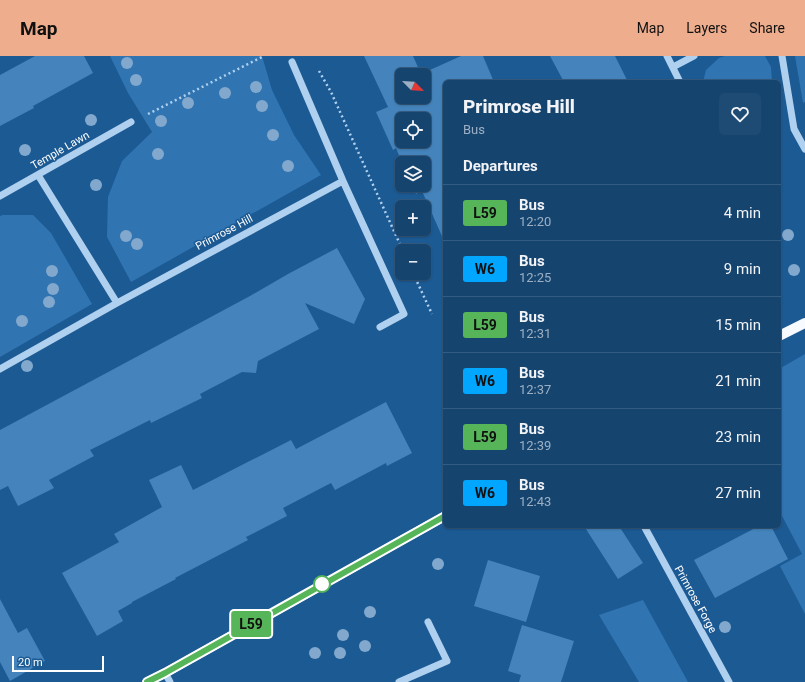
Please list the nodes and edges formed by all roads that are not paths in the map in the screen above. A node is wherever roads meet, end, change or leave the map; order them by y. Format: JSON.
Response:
{"nodes":[{"id":1,"x":667,"y":56,"type":"edge"},
{"id":2,"x":694,"y":56,"type":"edge"},
{"id":3,"x":782,"y":56,"type":"edge"},
{"id":4,"x":292,"y":62,"type":"dead end"},
{"id":5,"x":673,"y":68,"type":"junction"},
{"id":6,"x":679,"y":80,"type":"edge"},
{"id":7,"x":131,"y":122,"type":"road end"},
{"id":8,"x":805,"y":149,"type":"edge"},
{"id":9,"x":38,"y":175,"type":"junction"},
{"id":10,"x":343,"y":181,"type":"junction"},
{"id":11,"x":0,"y":196,"type":"edge"},
{"id":12,"x":117,"y":303,"type":"junction"},
{"id":13,"x":805,"y":323,"type":"edge"},
{"id":14,"x":380,"y":327,"type":"dead end"},
{"id":15,"x":781,"y":335,"type":"edge"},
{"id":16,"x":0,"y":369,"type":"edge"},
{"id":17,"x":443,"y":517,"type":"edge"},
{"id":18,"x":645,"y":528,"type":"edge"},
{"id":19,"x":428,"y":622,"type":"dead end"},
{"id":20,"x":168,"y":677,"type":"edge"},
{"id":21,"x":147,"y":682,"type":"edge"},
{"id":22,"x":399,"y":682,"type":"edge"},
{"id":23,"x":730,"y":682,"type":"edge"}],
"edges":[{"from":1,"to":5,"type":"street"},
{"from":2,"to":5,"type":"street"},
{"from":3,"to":8,"type":"street"},
{"from":4,"to":10,"type":"street"},
{"from":5,"to":6,"type":"street"},
{"from":7,"to":9,"type":"street","name":"Temple Lawn"},
{"from":9,"to":11,"type":"street","name":"Temple Lawn"},
{"from":9,"to":12,"type":"street"},
{"from":10,"to":12,"type":"street","name":"Primrose Hill"},
{"from":10,"to":14,"type":"street"},
{"from":12,"to":16,"type":"street","name":"Primrose Hill"},
{"from":13,"to":15,"type":"main road"},
{"from":17,"to":20,"type":"main road"},
{"from":18,"to":23,"type":"street","name":"Primrose Forge"},
{"from":19,"to":22,"type":"street"},
{"from":20,"to":21,"type":"main road"}]}
